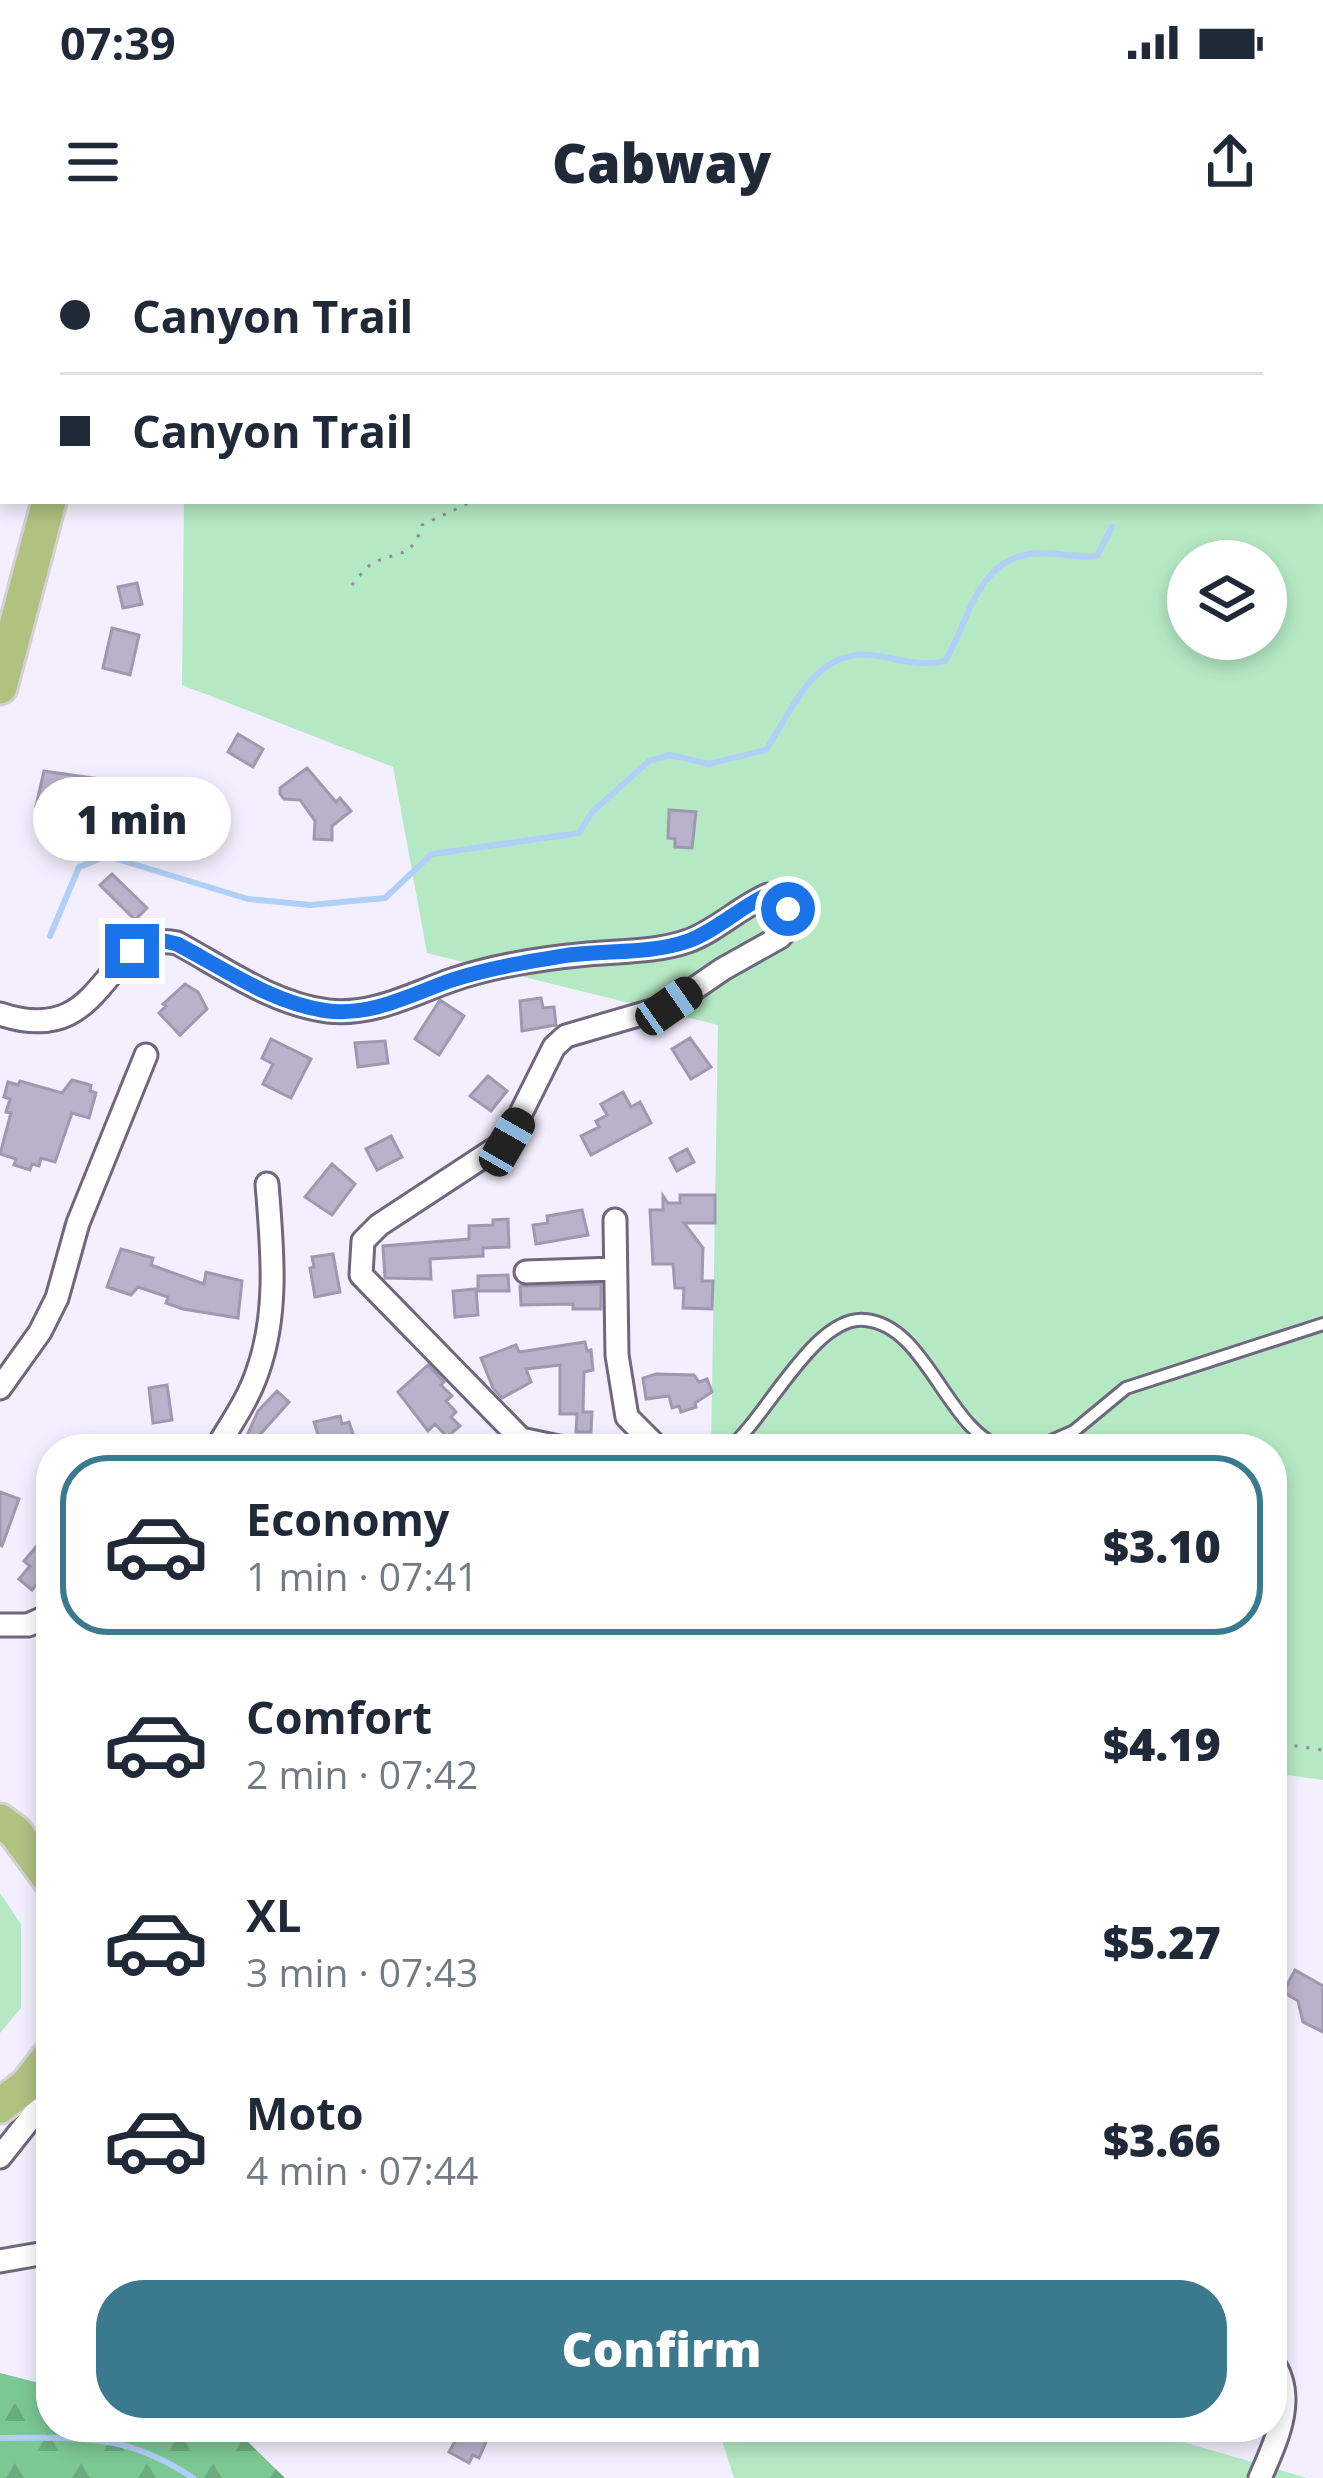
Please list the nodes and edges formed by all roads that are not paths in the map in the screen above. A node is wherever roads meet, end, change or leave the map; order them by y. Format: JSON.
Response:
{"nodes":[{"id":1,"x":48,"y":504,"type":"edge"},
{"id":2,"x":1,"y":675,"type":"edge"},
{"id":3,"x":0,"y":1014,"type":"edge"},
{"id":4,"x":146,"y":1055,"type":"dead end"},
{"id":5,"x":267,"y":1184,"type":"dead end"},
{"id":6,"x":616,"y":1220,"type":"dead end"},
{"id":7,"x":615,"y":1269,"type":"junction"},
{"id":8,"x":526,"y":1272,"type":"dead end"},
{"id":9,"x":1323,"y":1324,"type":"edge"},
{"id":10,"x":0,"y":1388,"type":"edge"},
{"id":11,"x":224,"y":1434,"type":"edge"},
{"id":12,"x":515,"y":1434,"type":"edge"},
{"id":13,"x":644,"y":1434,"type":"edge"},
{"id":14,"x":747,"y":1434,"type":"edge"},
{"id":15,"x":981,"y":1434,"type":"edge"},
{"id":16,"x":1067,"y":1434,"type":"edge"},
{"id":17,"x":36,"y":1621,"type":"edge"},
{"id":18,"x":0,"y":1625,"type":"edge"},
{"id":19,"x":0,"y":1821,"type":"edge"},
{"id":20,"x":36,"y":1861,"type":"edge"},
{"id":21,"x":36,"y":2071,"type":"edge"},
{"id":22,"x":0,"y":2106,"type":"edge"},
{"id":23,"x":36,"y":2112,"type":"edge"},
{"id":24,"x":0,"y":2157,"type":"edge"},
{"id":25,"x":36,"y":2255,"type":"edge"},
{"id":26,"x":0,"y":2261,"type":"edge"},
{"id":27,"x":1273,"y":2442,"type":"edge"},
{"id":28,"x":1260,"y":2478,"type":"edge"}],
"edges":[{"from":1,"to":2,"type":"main road"},
{"from":3,"to":12,"type":"street"},
{"from":4,"to":10,"type":"street"},
{"from":5,"to":11,"type":"street"},
{"from":6,"to":7,"type":"street"},
{"from":7,"to":8,"type":"street"},
{"from":7,"to":13,"type":"street"},
{"from":9,"to":16,"type":"lane"},
{"from":14,"to":15,"type":"lane"},
{"from":17,"to":18,"type":"street"},
{"from":19,"to":20,"type":"main road"},
{"from":21,"to":22,"type":"main road"},
{"from":23,"to":24,"type":"street"},
{"from":25,"to":26,"type":"street"},
{"from":27,"to":28,"type":"street"}]}
